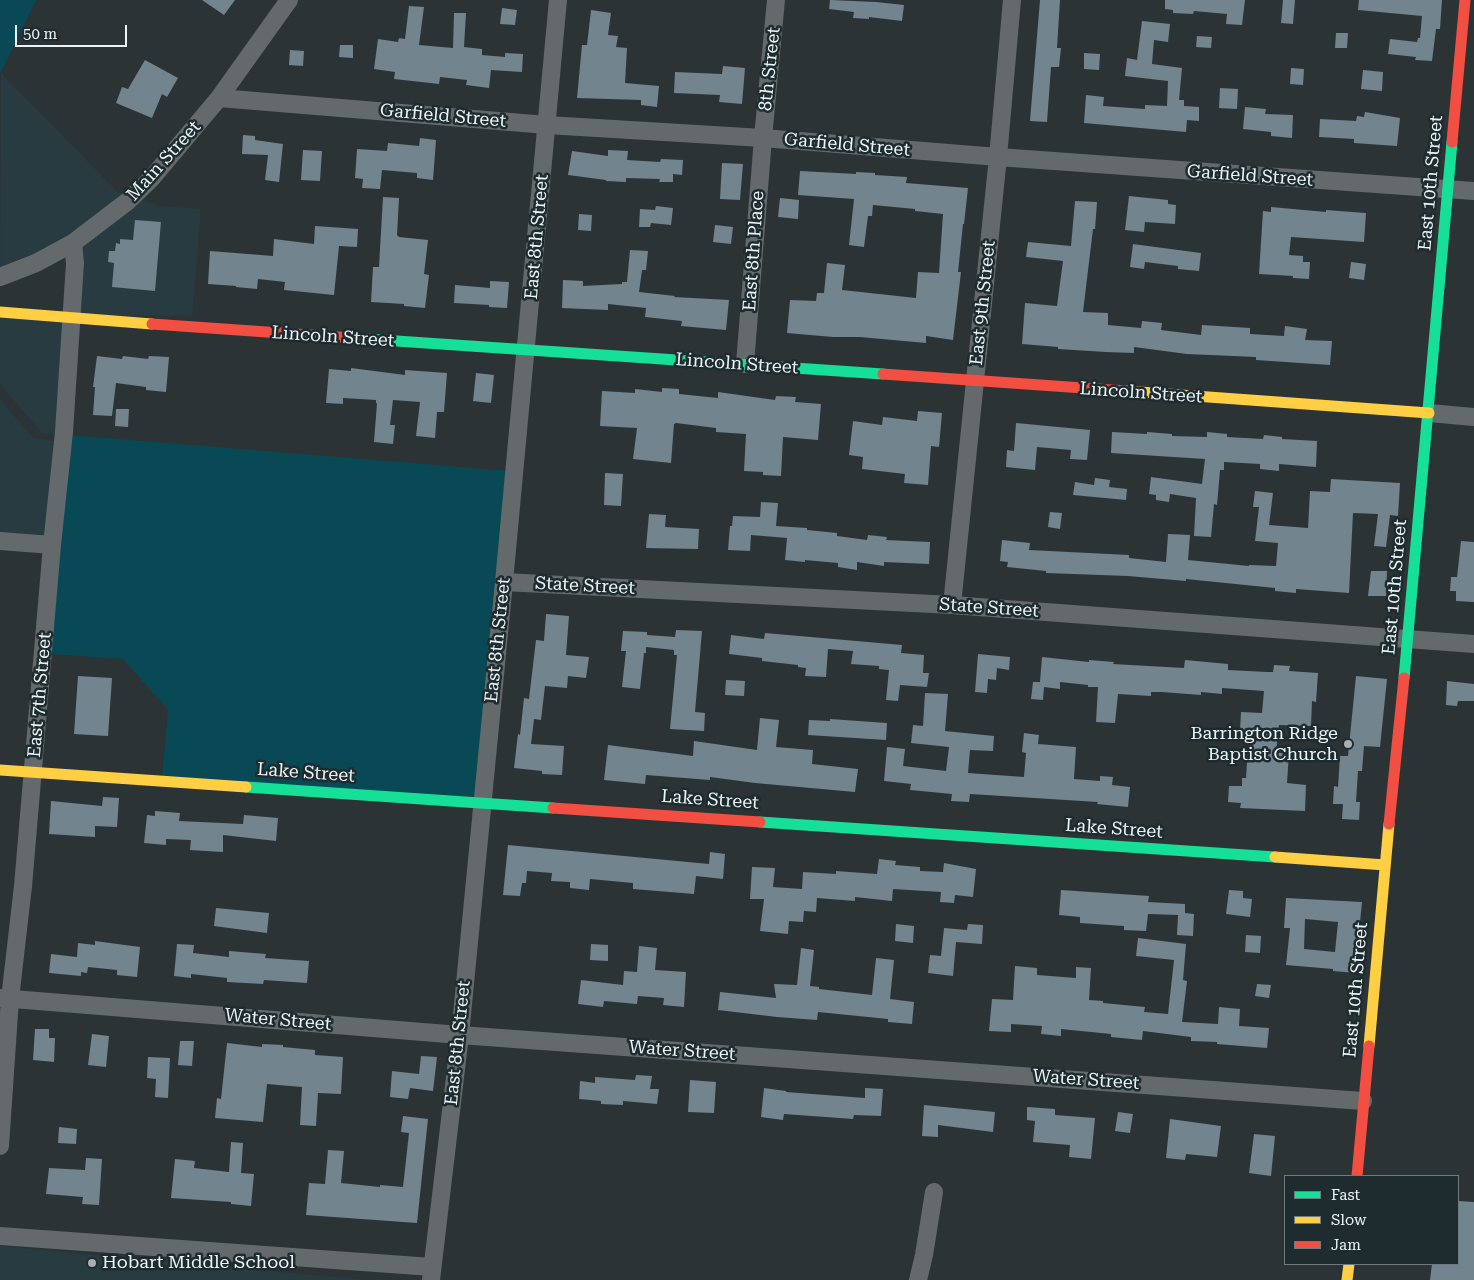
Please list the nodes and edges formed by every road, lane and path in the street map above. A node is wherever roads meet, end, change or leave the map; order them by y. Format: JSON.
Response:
{"nodes":[{"id":1,"x":289,"y":0,"type":"edge"},
{"id":2,"x":558,"y":0,"type":"edge"},
{"id":3,"x":776,"y":0,"type":"edge"},
{"id":4,"x":1012,"y":0,"type":"edge"},
{"id":5,"x":1465,"y":0,"type":"edge"},
{"id":6,"x":219,"y":98,"type":"junction"},
{"id":7,"x":547,"y":125,"type":"junction"},
{"id":8,"x":763,"y":138,"type":"junction"},
{"id":9,"x":998,"y":158,"type":"junction"},
{"id":10,"x":1449,"y":189,"type":"junction"},
{"id":11,"x":1474,"y":192,"type":"edge"},
{"id":12,"x":73,"y":243,"type":"junction"},
{"id":13,"x":4,"y":276,"type":"edge"},
{"id":14,"x":0,"y":312,"type":"edge"},
{"id":15,"x":71,"y":319,"type":"junction"},
{"id":16,"x":526,"y":350,"type":"junction"},
{"id":17,"x":745,"y":364,"type":"junction"},
{"id":18,"x":974,"y":381,"type":"junction"},
{"id":19,"x":1429,"y":413,"type":"junction"},
{"id":20,"x":1474,"y":417,"type":"edge"},
{"id":21,"x":0,"y":541,"type":"edge"},
{"id":22,"x":52,"y":545,"type":"junction"},
{"id":23,"x":504,"y":582,"type":"junction"},
{"id":24,"x":952,"y":605,"type":"junction"},
{"id":25,"x":1408,"y":640,"type":"junction"},
{"id":26,"x":1474,"y":644,"type":"edge"},
{"id":27,"x":0,"y":770,"type":"edge"},
{"id":28,"x":33,"y":772,"type":"junction"},
{"id":29,"x":482,"y":802,"type":"junction"},
{"id":30,"x":1385,"y":865,"type":"junction"},
{"id":31,"x":5,"y":998,"type":"edge"},
{"id":32,"x":460,"y":1035,"type":"junction"},
{"id":33,"x":1363,"y":1101,"type":"junction"},
{"id":34,"x":0,"y":1146,"type":"edge"},
{"id":35,"x":1357,"y":1175,"type":"edge"},
{"id":36,"x":934,"y":1192,"type":"dead end"},
{"id":37,"x":0,"y":1236,"type":"edge"},
{"id":38,"x":1349,"y":1265,"type":"edge"},
{"id":39,"x":432,"y":1274,"type":"edge"},
{"id":40,"x":918,"y":1280,"type":"edge"},
{"id":41,"x":1347,"y":1280,"type":"edge"}],
"edges":[{"from":1,"to":6,"type":"street","name":"Main Street"},
{"from":2,"to":7,"type":"street","name":"East 8th Street"},
{"from":3,"to":8,"type":"street","name":"8th Street"},
{"from":4,"to":9,"type":"street","name":"East 9th Street"},
{"from":5,"to":10,"type":"main road","name":"East 10th Street"},
{"from":6,"to":7,"type":"street","name":"Garfield Street"},
{"from":6,"to":12,"type":"street","name":"Main Street"},
{"from":7,"to":8,"type":"street","name":"Garfield Street"},
{"from":7,"to":16,"type":"street","name":"East 8th Street"},
{"from":8,"to":9,"type":"street","name":"Garfield Street"},
{"from":8,"to":17,"type":"street","name":"East 8th Place"},
{"from":9,"to":10,"type":"street","name":"Garfield Street"},
{"from":9,"to":18,"type":"street","name":"East 9th Street"},
{"from":10,"to":11,"type":"street","name":"Garfield Street"},
{"from":10,"to":19,"type":"main road","name":"East 10th Street"},
{"from":12,"to":13,"type":"street","name":"Main Street"},
{"from":12,"to":15,"type":"street","name":"East 7th Street"},
{"from":14,"to":15,"type":"main road","name":"Lincoln Street"},
{"from":15,"to":16,"type":"main road","name":"Lincoln Street"},
{"from":15,"to":22,"type":"street","name":"East 7th Street"},
{"from":16,"to":17,"type":"main road","name":"Lincoln Street"},
{"from":16,"to":23,"type":"street","name":"East 8th Street"},
{"from":17,"to":18,"type":"main road","name":"Lincoln Street"},
{"from":18,"to":19,"type":"main road","name":"Lincoln Street"},
{"from":18,"to":24,"type":"street","name":"East 9th Street"},
{"from":19,"to":20,"type":"street","name":"Lincoln Street"},
{"from":19,"to":25,"type":"main road","name":"East 10th Street"},
{"from":21,"to":22,"type":"street"},
{"from":22,"to":28,"type":"street","name":"East 7th Street"},
{"from":23,"to":24,"type":"street","name":"State Street"},
{"from":23,"to":29,"type":"street","name":"East 8th Street"},
{"from":24,"to":25,"type":"street","name":"State Street"},
{"from":25,"to":26,"type":"street","name":"State Street"},
{"from":25,"to":30,"type":"main road","name":"East 10th Street"},
{"from":27,"to":28,"type":"main road","name":"Lake Street"},
{"from":28,"to":29,"type":"main road","name":"Lake Street"},
{"from":28,"to":31,"type":"street","name":"East 7th Street"},
{"from":29,"to":30,"type":"main road","name":"Lake Street"},
{"from":29,"to":32,"type":"street","name":"East 8th Street"},
{"from":30,"to":33,"type":"main road","name":"East 10th Street"},
{"from":31,"to":32,"type":"street","name":"Water Street"},
{"from":31,"to":34,"type":"street","name":"East 7th Street"},
{"from":32,"to":33,"type":"street","name":"Water Street"},
{"from":32,"to":39,"type":"street","name":"East 8th Street"},
{"from":33,"to":35,"type":"main road","name":"East 10th Street"},
{"from":36,"to":40,"type":"street"},
{"from":37,"to":39,"type":"street"},
{"from":38,"to":41,"type":"main road"}]}
